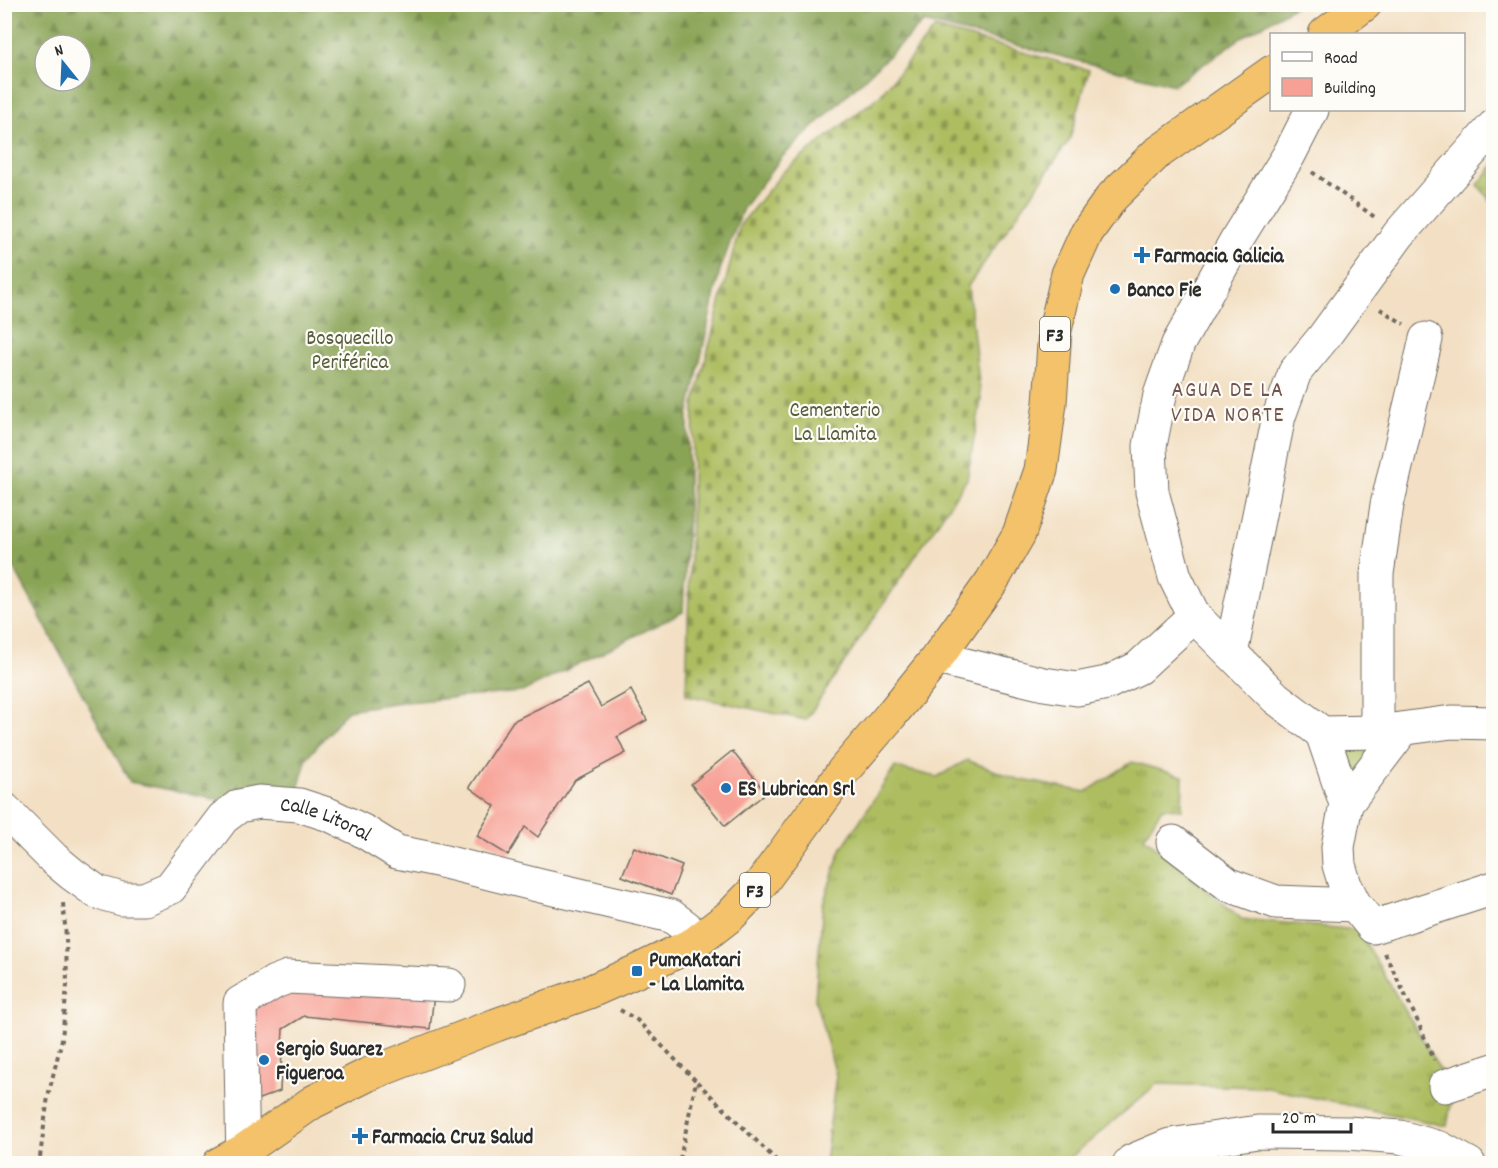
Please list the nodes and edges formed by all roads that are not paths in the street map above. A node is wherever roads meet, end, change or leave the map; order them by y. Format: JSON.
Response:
{"nodes":[{"id":1,"x":1365,"y":4,"type":"edge"},
{"id":2,"x":1326,"y":33,"type":"edge"},
{"id":3,"x":1270,"y":73,"type":"edge"},
{"id":4,"x":1312,"y":111,"type":"edge"},
{"id":5,"x":1494,"y":126,"type":"edge"},
{"id":6,"x":1426,"y":339,"type":"road end"},
{"id":7,"x":1194,"y":616,"type":"junction"},
{"id":8,"x":1232,"y":653,"type":"junction"},
{"id":9,"x":937,"y":658,"type":"junction"},
{"id":10,"x":1494,"y":723,"type":"edge"},
{"id":11,"x":1390,"y":730,"type":"junction"},
{"id":12,"x":1322,"y":733,"type":"junction"},
{"id":13,"x":1346,"y":804,"type":"junction"},
{"id":14,"x":4,"y":809,"type":"edge"},
{"id":15,"x":1173,"y":842,"type":"dead end"},
{"id":16,"x":1494,"y":888,"type":"edge"},
{"id":17,"x":1364,"y":916,"type":"junction"},
{"id":18,"x":695,"y":943,"type":"junction"},
{"id":19,"x":449,"y":985,"type":"dead end"},
{"id":20,"x":1494,"y":1070,"type":"edge"},
{"id":21,"x":1445,"y":1086,"type":"road end"},
{"id":22,"x":235,"y":1159,"type":"edge"},
{"id":23,"x":1129,"y":1164,"type":"edge"},
{"id":24,"x":1469,"y":1164,"type":"edge"}],
"edges":[{"from":1,"to":2,"type":"highway"},
{"from":3,"to":9,"type":"highway","number":"F3"},
{"from":4,"to":7,"type":"street"},
{"from":5,"to":8,"type":"street"},
{"from":6,"to":11,"type":"street"},
{"from":7,"to":8,"type":"street"},
{"from":7,"to":9,"type":"street"},
{"from":8,"to":12,"type":"street"},
{"from":9,"to":18,"type":"highway","number":"F3"},
{"from":10,"to":11,"type":"street"},
{"from":11,"to":12,"type":"street"},
{"from":11,"to":13,"type":"street"},
{"from":12,"to":13,"type":"street"},
{"from":13,"to":17,"type":"street"},
{"from":14,"to":18,"type":"street","name":"Calle Litoral"},
{"from":15,"to":17,"type":"street"},
{"from":16,"to":17,"type":"street"},
{"from":18,"to":22,"type":"highway","number":"F3"},
{"from":19,"to":22,"type":"street"},
{"from":20,"to":21,"type":"street"},
{"from":23,"to":24,"type":"street"}]}
